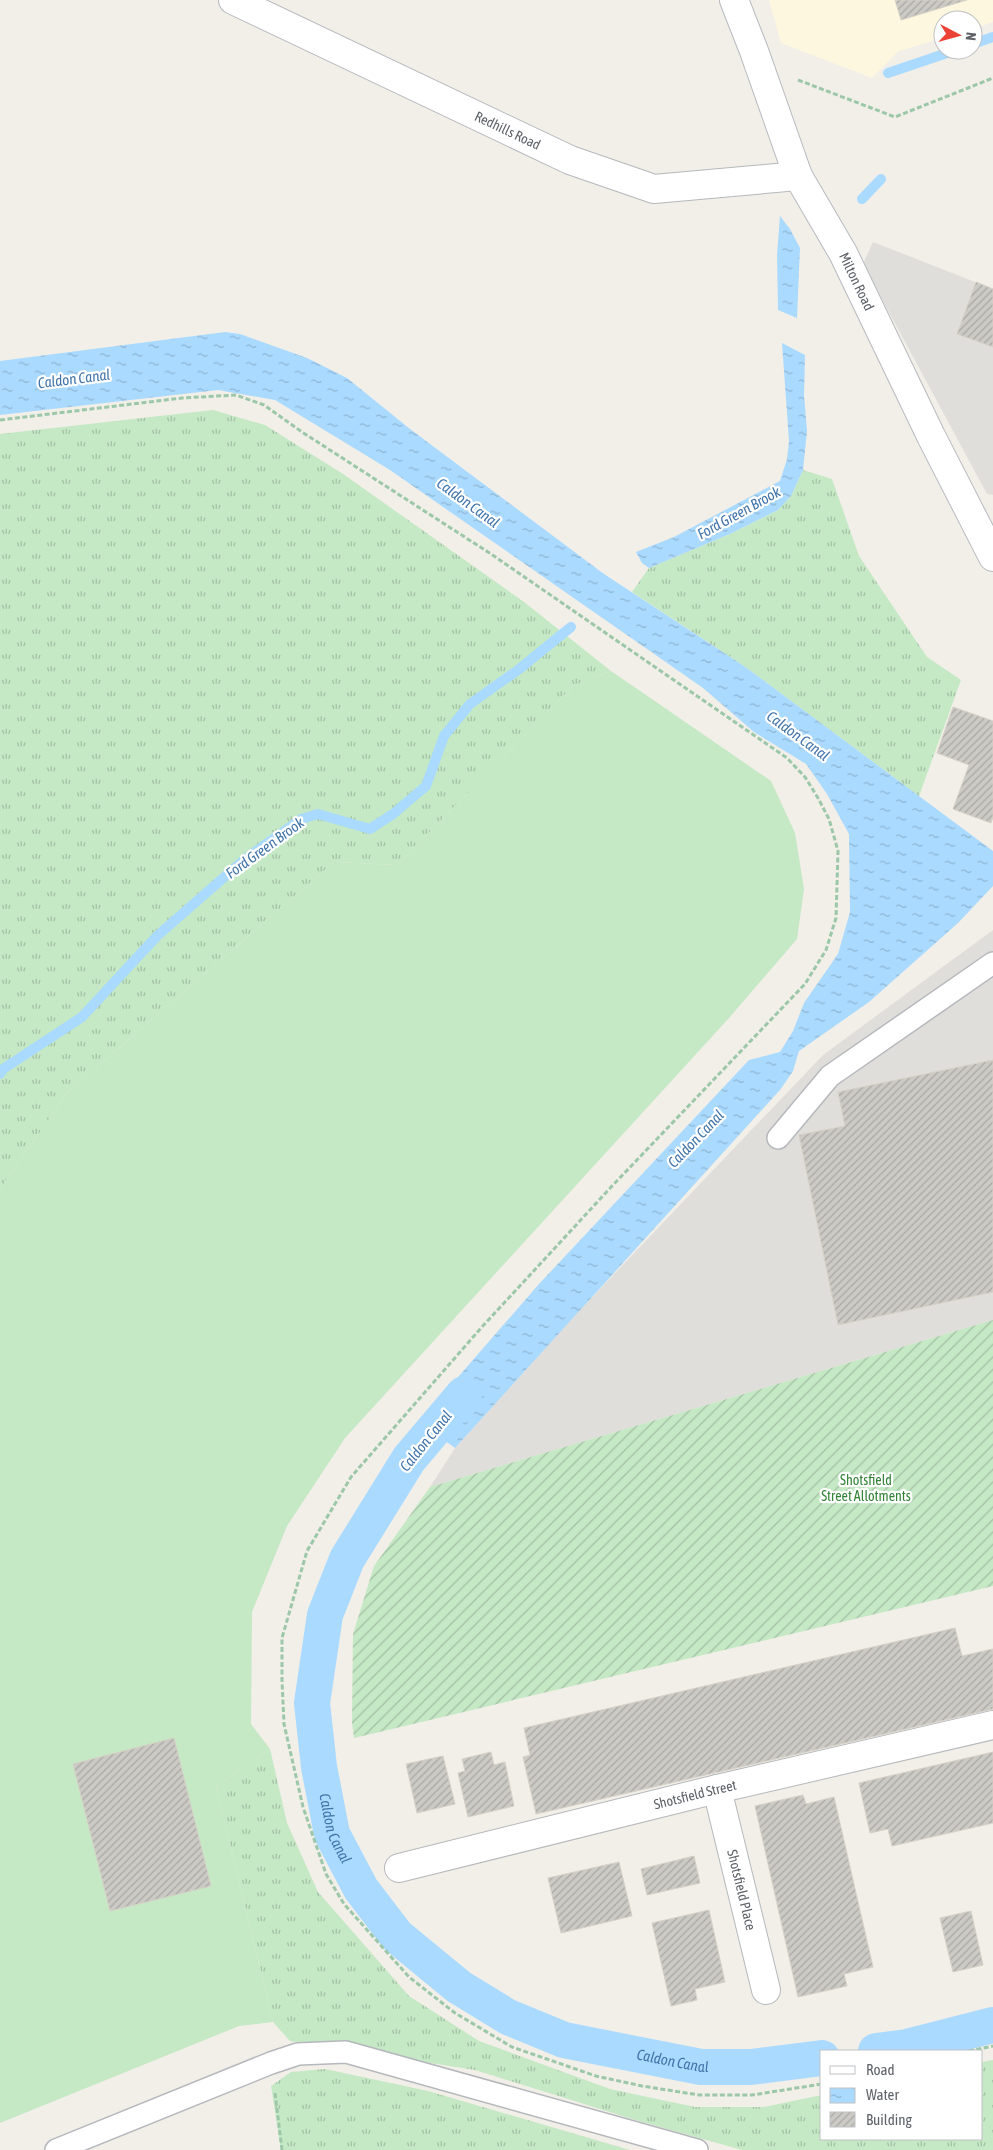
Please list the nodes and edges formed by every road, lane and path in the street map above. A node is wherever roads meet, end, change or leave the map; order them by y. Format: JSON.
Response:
{"nodes":[{"id":1,"x":233,"y":0,"type":"edge"},
{"id":2,"x":734,"y":0,"type":"edge"},
{"id":3,"x":759,"y":66,"type":"junction"},
{"id":4,"x":993,"y":78,"type":"edge"},
{"id":5,"x":798,"y":176,"type":"junction"},
{"id":6,"x":0,"y":420,"type":"edge"},
{"id":7,"x":990,"y":543,"type":"edge"},
{"id":8,"x":993,"y":963,"type":"edge"},
{"id":9,"x":778,"y":1138,"type":"dead end"},
{"id":10,"x":993,"y":1725,"type":"edge"},
{"id":11,"x":717,"y":1789,"type":"junction"},
{"id":12,"x":399,"y":1868,"type":"dead end"},
{"id":13,"x":766,"y":1990,"type":"dead end"},
{"id":14,"x":993,"y":2046,"type":"edge"},
{"id":15,"x":974,"y":2050,"type":"edge"},
{"id":16,"x":271,"y":2063,"type":"junction"},
{"id":17,"x":820,"y":2084,"type":"edge"},
{"id":18,"x":56,"y":2150,"type":"edge"},
{"id":19,"x":282,"y":2150,"type":"edge"},
{"id":20,"x":697,"y":2150,"type":"edge"}],
"edges":[{"from":1,"to":5,"type":"street","name":"Redhills Road"},
{"from":2,"to":3,"type":"street","name":"Milton Road"},
{"from":3,"to":4,"type":"path"},
{"from":3,"to":5,"type":"street","name":"Milton Road"},
{"from":5,"to":7,"type":"street","name":"Milton Road"},
{"from":6,"to":17,"type":"path"},
{"from":8,"to":9,"type":"lane"},
{"from":10,"to":11,"type":"street","name":"Shotsfield Street"},
{"from":11,"to":12,"type":"street","name":"Shotsfield Street"},
{"from":11,"to":13,"type":"street","name":"Shotsfield Place"},
{"from":14,"to":15,"type":"path"},
{"from":16,"to":18,"type":"lane"},
{"from":16,"to":19,"type":"path"},
{"from":16,"to":20,"type":"lane"}]}
